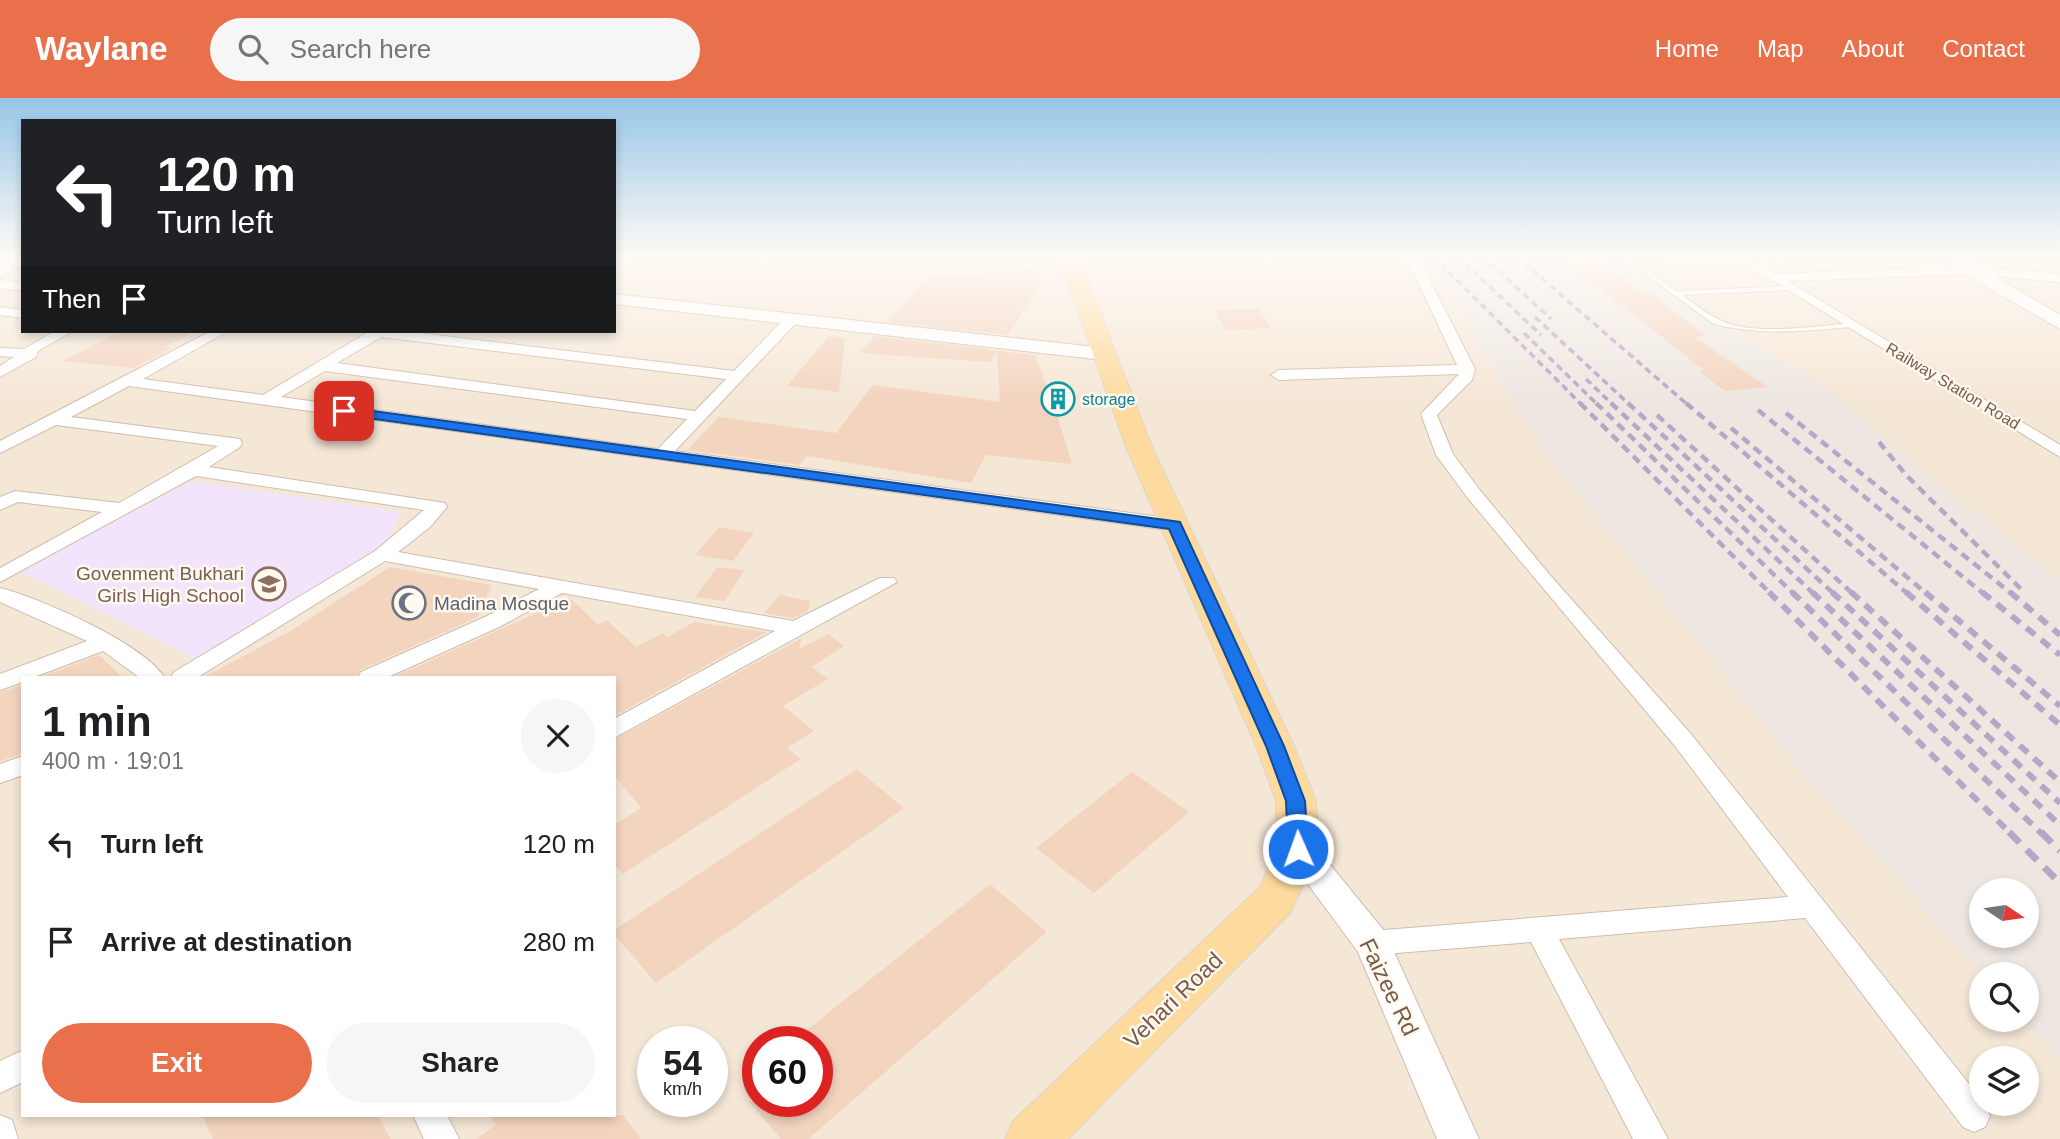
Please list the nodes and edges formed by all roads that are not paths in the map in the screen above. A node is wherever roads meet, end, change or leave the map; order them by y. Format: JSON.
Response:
{"nodes":[{"id":1,"x":653,"y":304,"type":"edge"},
{"id":2,"x":1086,"y":304,"type":"edge"},
{"id":3,"x":1435,"y":304,"type":"edge"},
{"id":4,"x":1690,"y":304,"type":"edge"},
{"id":5,"x":1816,"y":304,"type":"edge"},
{"id":6,"x":2027,"y":304,"type":"edge"},
{"id":7,"x":0,"y":311,"type":"edge"},
{"id":8,"x":21,"y":314,"type":"edge"},
{"id":9,"x":791,"y":320,"type":"junction"},
{"id":10,"x":2060,"y":323,"type":"edge"},
{"id":11,"x":1852,"y":325,"type":"junction"},
{"id":12,"x":62,"y":333,"type":"edge"},
{"id":13,"x":217,"y":333,"type":"edge"},
{"id":14,"x":377,"y":333,"type":"edge"},
{"id":15,"x":387,"y":333,"type":"edge"},
{"id":16,"x":0,"y":352,"type":"edge"},
{"id":17,"x":31,"y":354,"type":"junction"},
{"id":18,"x":1104,"y":354,"type":"junction"},
{"id":19,"x":322,"y":366,"type":"junction"},
{"id":20,"x":1467,"y":369,"type":"junction"},
{"id":21,"x":0,"y":372,"type":"edge"},
{"id":22,"x":1279,"y":375,"type":"dead end"},
{"id":23,"x":738,"y":376,"type":"junction"},
{"id":24,"x":127,"y":381,"type":"junction"},
{"id":25,"x":267,"y":400,"type":"junction"},
{"id":26,"x":700,"y":416,"type":"junction"},
{"id":27,"x":54,"y":419,"type":"junction"},
{"id":28,"x":0,"y":448,"type":"edge"},
{"id":29,"x":2060,"y":452,"type":"edge"},
{"id":30,"x":663,"y":454,"type":"junction"},
{"id":31,"x":193,"y":470,"type":"junction"},
{"id":32,"x":0,"y":504,"type":"edge"},
{"id":33,"x":121,"y":509,"type":"junction"},
{"id":34,"x":1175,"y":525,"type":"junction"},
{"id":35,"x":382,"y":555,"type":"junction"},
{"id":36,"x":0,"y":576,"type":"edge"},
{"id":37,"x":887,"y":582,"type":"dead end"},
{"id":38,"x":560,"y":586,"type":"junction"},
{"id":39,"x":0,"y":594,"type":"edge"},
{"id":40,"x":796,"y":628,"type":"junction"},
{"id":41,"x":103,"y":643,"type":"junction"},
{"id":42,"x":152,"y":676,"type":"edge"},
{"id":43,"x":184,"y":676,"type":"edge"},
{"id":44,"x":371,"y":676,"type":"edge"},
{"id":45,"x":0,"y":682,"type":"edge"},
{"id":46,"x":616,"y":729,"type":"edge"},
{"id":47,"x":21,"y":766,"type":"edge"},
{"id":48,"x":0,"y":774,"type":"edge"},
{"id":49,"x":1298,"y":849,"type":"junction"},
{"id":50,"x":1814,"y":906,"type":"junction"},
{"id":51,"x":1539,"y":929,"type":"junction"},
{"id":52,"x":1372,"y":943,"type":"junction"},
{"id":53,"x":21,"y":1066,"type":"edge"},
{"id":54,"x":0,"y":1078,"type":"edge"},
{"id":55,"x":1969,"y":1109,"type":"edge"},
{"id":56,"x":430,"y":1117,"type":"edge"},
{"id":57,"x":0,"y":1131,"type":"edge"},
{"id":58,"x":1,"y":1139,"type":"edge"},
{"id":59,"x":442,"y":1139,"type":"edge"},
{"id":60,"x":1031,"y":1139,"type":"edge"},
{"id":61,"x":1458,"y":1139,"type":"edge"},
{"id":62,"x":1651,"y":1139,"type":"edge"}],
"edges":[{"from":1,"to":9,"type":"street"},
{"from":2,"to":18,"type":"main road"},
{"from":3,"to":20,"type":"street"},
{"from":4,"to":11,"type":"lane"},
{"from":5,"to":11,"type":"street","name":"Railway Station Road"},
{"from":6,"to":10,"type":"main road"},
{"from":7,"to":8,"type":"street"},
{"from":9,"to":18,"type":"street"},
{"from":9,"to":23,"type":"street"},
{"from":11,"to":29,"type":"street","name":"Railway Station Road"},
{"from":12,"to":17,"type":"street"},
{"from":13,"to":24,"type":"street"},
{"from":14,"to":19,"type":"street"},
{"from":15,"to":23,"type":"street"},
{"from":16,"to":17,"type":"street"},
{"from":17,"to":21,"type":"street"},
{"from":18,"to":34,"type":"main road"},
{"from":19,"to":25,"type":"street"},
{"from":19,"to":26,"type":"street"},
{"from":20,"to":22,"type":"street"},
{"from":20,"to":50,"type":"street"},
{"from":23,"to":26,"type":"street"},
{"from":24,"to":25,"type":"street"},
{"from":24,"to":27,"type":"street"},
{"from":25,"to":30,"type":"street"},
{"from":26,"to":30,"type":"street"},
{"from":27,"to":28,"type":"street"},
{"from":27,"to":31,"type":"street"},
{"from":30,"to":34,"type":"street"},
{"from":31,"to":33,"type":"street"},
{"from":31,"to":35,"type":"street"},
{"from":32,"to":33,"type":"street"},
{"from":33,"to":36,"type":"street"},
{"from":34,"to":49,"type":"main road"},
{"from":35,"to":38,"type":"street"},
{"from":35,"to":43,"type":"street"},
{"from":37,"to":40,"type":"street"},
{"from":38,"to":40,"type":"street"},
{"from":38,"to":44,"type":"street"},
{"from":39,"to":41,"type":"street"},
{"from":40,"to":46,"type":"street"},
{"from":41,"to":42,"type":"street"},
{"from":41,"to":45,"type":"street"},
{"from":47,"to":48,"type":"street"},
{"from":49,"to":52,"type":"street","name":"Faizee Rd"},
{"from":49,"to":60,"type":"main road","name":"Vehari Road"},
{"from":50,"to":51,"type":"street"},
{"from":50,"to":55,"type":"street"},
{"from":51,"to":52,"type":"street"},
{"from":51,"to":62,"type":"street"},
{"from":52,"to":61,"type":"street","name":"Faizee Rd"},
{"from":53,"to":54,"type":"street"},
{"from":56,"to":59,"type":"street"},
{"from":57,"to":58,"type":"street"}]}
